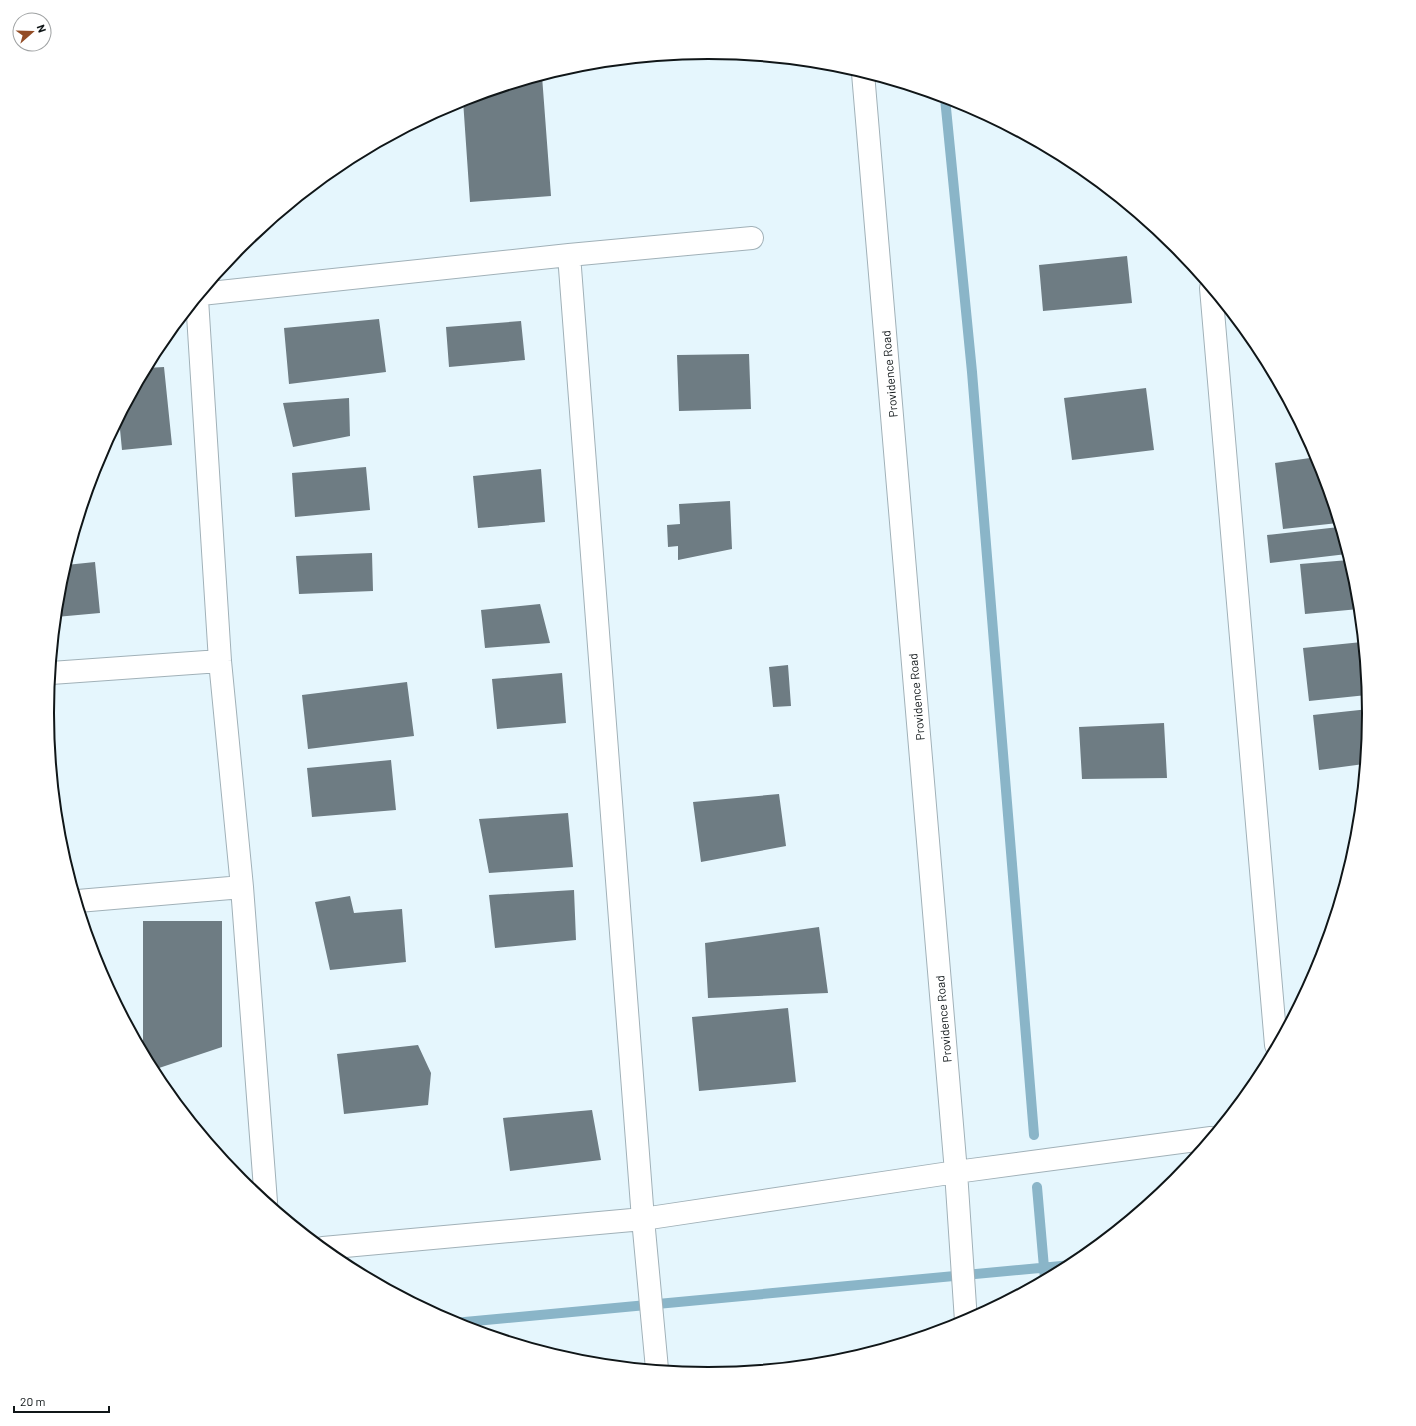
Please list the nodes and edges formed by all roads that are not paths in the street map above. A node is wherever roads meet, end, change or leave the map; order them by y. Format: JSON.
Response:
{"nodes":[{"id":1,"x":863,"y":78,"type":"edge"},
{"id":2,"x":752,"y":238,"type":"dead end"},
{"id":3,"x":569,"y":255,"type":"junction"},
{"id":4,"x":207,"y":293,"type":"edge"},
{"id":5,"x":1212,"y":296,"type":"edge"},
{"id":6,"x":197,"y":305,"type":"edge"},
{"id":7,"x":220,"y":661,"type":"junction"},
{"id":8,"x":55,"y":673,"type":"edge"},
{"id":9,"x":242,"y":887,"type":"junction"},
{"id":10,"x":82,"y":901,"type":"edge"},
{"id":11,"x":1275,"y":1038,"type":"edge"},
{"id":12,"x":1204,"y":1139,"type":"edge"},
{"id":13,"x":956,"y":1172,"type":"junction"},
{"id":14,"x":265,"y":1194,"type":"edge"},
{"id":15,"x":643,"y":1219,"type":"junction"},
{"id":16,"x":331,"y":1247,"type":"edge"},
{"id":17,"x":966,"y":1314,"type":"edge"},
{"id":18,"x":657,"y":1365,"type":"edge"}],
"edges":[{"from":1,"to":13,"type":"street","name":"Providence Road"},
{"from":2,"to":3,"type":"street"},
{"from":3,"to":4,"type":"street"},
{"from":3,"to":15,"type":"street"},
{"from":5,"to":11,"type":"street"},
{"from":6,"to":7,"type":"street"},
{"from":7,"to":8,"type":"street"},
{"from":7,"to":9,"type":"street"},
{"from":9,"to":10,"type":"street"},
{"from":9,"to":14,"type":"street"},
{"from":12,"to":13,"type":"street"},
{"from":13,"to":15,"type":"street"},
{"from":13,"to":17,"type":"street","name":"Providence Road"},
{"from":15,"to":16,"type":"street"},
{"from":15,"to":18,"type":"street"}]}
